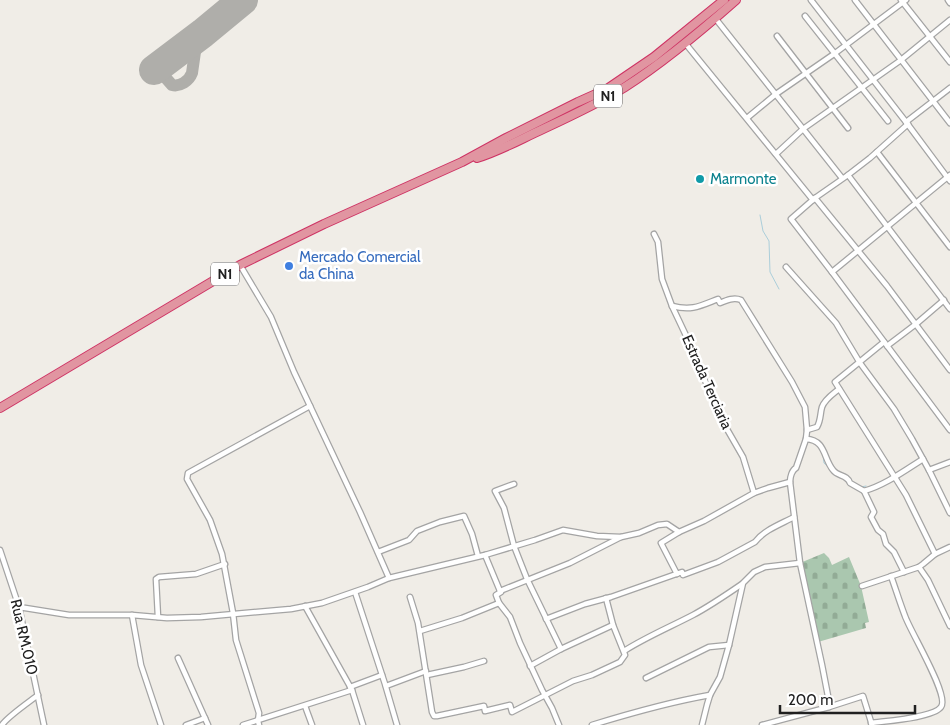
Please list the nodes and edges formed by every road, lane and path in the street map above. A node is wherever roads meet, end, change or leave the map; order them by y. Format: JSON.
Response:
{"nodes":[{"id":1,"x":724,"y":0,"type":"edge"},
{"id":2,"x":736,"y":0,"type":"edge"},
{"id":3,"x":811,"y":0,"type":"edge"},
{"id":4,"x":855,"y":0,"type":"edge"},
{"id":5,"x":903,"y":1,"type":"edge"},
{"id":6,"x":805,"y":16,"type":"dead end"},
{"id":7,"x":715,"y":18,"type":"junction"},
{"id":8,"x":950,"y":20,"type":"edge"},
{"id":9,"x":874,"y":25,"type":"junction"},
{"id":10,"x":777,"y":36,"type":"dead end"},
{"id":11,"x":930,"y":36,"type":"junction"},
{"id":12,"x":685,"y":42,"type":"junction"},
{"id":13,"x":846,"y":45,"type":"junction"},
{"id":14,"x":834,"y":54,"type":"junction"},
{"id":15,"x":902,"y":60,"type":"junction"},
{"id":16,"x":950,"y":62,"type":"edge"},
{"id":17,"x":806,"y":73,"type":"junction"},
{"id":18,"x":873,"y":80,"type":"junction"},
{"id":19,"x":861,"y":88,"type":"junction"},
{"id":20,"x":950,"y":88,"type":"edge"},
{"id":21,"x":776,"y":94,"type":"junction"},
{"id":22,"x":933,"y":101,"type":"junction"},
{"id":23,"x":834,"y":108,"type":"junction"},
{"id":24,"x":747,"y":118,"type":"junction"},
{"id":25,"x":888,"y":121,"type":"dead end"},
{"id":26,"x":907,"y":123,"type":"junction"},
{"id":27,"x":950,"y":123,"type":"edge"},
{"id":28,"x":848,"y":128,"type":"dead end"},
{"id":29,"x":803,"y":129,"type":"junction"},
{"id":30,"x":877,"y":152,"type":"junction"},
{"id":31,"x":776,"y":154,"type":"junction"},
{"id":32,"x":462,"y":162,"type":"junction"},
{"id":33,"x":848,"y":175,"type":"junction"},
{"id":34,"x":842,"y":178,"type":"junction"},
{"id":35,"x":949,"y":178,"type":"edge"},
{"id":36,"x":814,"y":199,"type":"junction"},
{"id":37,"x":916,"y":203,"type":"junction"},
{"id":38,"x":888,"y":226,"type":"junction"},
{"id":39,"x":654,"y":234,"type":"dead end"},
{"id":40,"x":950,"y":247,"type":"edge"},
{"id":41,"x":858,"y":250,"type":"junction"},
{"id":42,"x":240,"y":265,"type":"junction"},
{"id":43,"x":786,"y":267,"type":"dead end"},
{"id":44,"x":832,"y":272,"type":"junction"},
{"id":45,"x":944,"y":300,"type":"junction"},
{"id":46,"x":672,"y":306,"type":"junction"},
{"id":47,"x":950,"y":309,"type":"edge"},
{"id":48,"x":916,"y":324,"type":"junction"},
{"id":49,"x":885,"y":344,"type":"junction"},
{"id":50,"x":860,"y":363,"type":"junction"},
{"id":51,"x":950,"y":370,"type":"edge"},
{"id":52,"x":839,"y":389,"type":"junction"},
{"id":53,"x":310,"y":406,"type":"junction"},
{"id":54,"x":0,"y":408,"type":"edge"},
{"id":55,"x":807,"y":430,"type":"junction"},
{"id":56,"x":950,"y":430,"type":"edge"},
{"id":57,"x":806,"y":439,"type":"junction"},
{"id":58,"x":924,"y":460,"type":"junction"},
{"id":59,"x":950,"y":462,"type":"edge"},
{"id":60,"x":929,"y":470,"type":"junction"},
{"id":61,"x":895,"y":476,"type":"junction"},
{"id":62,"x":790,"y":482,"type":"junction"},
{"id":63,"x":514,"y":484,"type":"dead end"},
{"id":64,"x":864,"y":490,"type":"junction"},
{"id":65,"x":754,"y":493,"type":"junction"},
{"id":66,"x":950,"y":513,"type":"edge"},
{"id":67,"x":794,"y":517,"type":"junction"},
{"id":68,"x":679,"y":532,"type":"junction"},
{"id":69,"x":621,"y":537,"type":"junction"},
{"id":70,"x":514,"y":546,"type":"junction"},
{"id":71,"x":950,"y":547,"type":"edge"},
{"id":72,"x":0,"y":550,"type":"edge"},
{"id":73,"x":378,"y":552,"type":"junction"},
{"id":74,"x":485,"y":554,"type":"junction"},
{"id":75,"x":935,"y":554,"type":"junction"},
{"id":76,"x":478,"y":556,"type":"junction"},
{"id":77,"x":800,"y":563,"type":"junction"},
{"id":78,"x":225,"y":564,"type":"junction"},
{"id":79,"x":918,"y":567,"type":"junction"},
{"id":80,"x":904,"y":572,"type":"junction"},
{"id":81,"x":677,"y":574,"type":"junction"},
{"id":82,"x":892,"y":576,"type":"junction"},
{"id":83,"x":389,"y":578,"type":"junction"},
{"id":84,"x":527,"y":580,"type":"junction"},
{"id":85,"x":743,"y":584,"type":"junction"},
{"id":86,"x":862,"y":586,"type":"dead end"},
{"id":87,"x":500,"y":591,"type":"junction"},
{"id":88,"x":355,"y":592,"type":"junction"},
{"id":89,"x":410,"y":597,"type":"dead end"},
{"id":90,"x":606,"y":598,"type":"junction"},
{"id":91,"x":499,"y":603,"type":"junction"},
{"id":92,"x":308,"y":606,"type":"junction"},
{"id":93,"x":19,"y":607,"type":"junction"},
{"id":94,"x":233,"y":614,"type":"junction"},
{"id":95,"x":132,"y":615,"type":"junction"},
{"id":96,"x":158,"y":617,"type":"junction"},
{"id":97,"x":546,"y":619,"type":"junction"},
{"id":98,"x":613,"y":625,"type":"junction"},
{"id":99,"x":950,"y":626,"type":"edge"},
{"id":100,"x":420,"y":631,"type":"junction"},
{"id":101,"x":729,"y":645,"type":"junction"},
{"id":102,"x":561,"y":649,"type":"junction"},
{"id":103,"x":624,"y":651,"type":"junction"},
{"id":104,"x":178,"y":658,"type":"dead end"},
{"id":105,"x":484,"y":661,"type":"dead end"},
{"id":106,"x":530,"y":666,"type":"junction"},
{"id":107,"x":426,"y":673,"type":"junction"},
{"id":108,"x":382,"y":675,"type":"junction"},
{"id":109,"x":646,"y":678,"type":"dead end"},
{"id":110,"x":386,"y":686,"type":"junction"},
{"id":111,"x":351,"y":688,"type":"junction"},
{"id":112,"x":38,"y":694,"type":"junction"},
{"id":113,"x":710,"y":695,"type":"junction"},
{"id":114,"x":545,"y":696,"type":"junction"},
{"id":115,"x":305,"y":706,"type":"junction"},
{"id":116,"x":829,"y":707,"type":"junction"},
{"id":117,"x":205,"y":718,"type":"junction"},
{"id":118,"x":258,"y":723,"type":"edge"},
{"id":119,"x":871,"y":724,"type":"edge"},
{"id":120,"x":2,"y":725,"type":"edge"},
{"id":121,"x":44,"y":725,"type":"edge"},
{"id":122,"x":160,"y":725,"type":"edge"},
{"id":123,"x":186,"y":725,"type":"edge"},
{"id":124,"x":208,"y":725,"type":"edge"},
{"id":125,"x":243,"y":725,"type":"edge"},
{"id":126,"x":312,"y":725,"type":"edge"},
{"id":127,"x":363,"y":725,"type":"edge"},
{"id":128,"x":397,"y":725,"type":"edge"},
{"id":129,"x":559,"y":725,"type":"edge"},
{"id":130,"x":592,"y":725,"type":"edge"},
{"id":131,"x":702,"y":725,"type":"edge"},
{"id":132,"x":762,"y":725,"type":"edge"}],
"edges":[{"from":1,"to":32,"type":"highway","number":"N1"},
{"from":2,"to":7,"type":"highway","number":"N1"},
{"from":3,"to":13,"type":"street"},
{"from":4,"to":9,"type":"street"},
{"from":5,"to":9,"type":"street"},
{"from":5,"to":11,"type":"street"},
{"from":6,"to":14,"type":"street"},
{"from":7,"to":12,"type":"highway","number":"N1"},
{"from":7,"to":21,"type":"street"},
{"from":8,"to":11,"type":"street"},
{"from":9,"to":13,"type":"street"},
{"from":9,"to":15,"type":"street"},
{"from":10,"to":17,"type":"street"},
{"from":11,"to":15,"type":"street"},
{"from":11,"to":16,"type":"street"},
{"from":12,"to":24,"type":"street"},
{"from":12,"to":32,"type":"highway","number":"N1"},
{"from":13,"to":14,"type":"street"},
{"from":13,"to":18,"type":"street"},
{"from":14,"to":17,"type":"street"},
{"from":14,"to":19,"type":"street"},
{"from":15,"to":18,"type":"street"},
{"from":15,"to":22,"type":"street"},
{"from":17,"to":21,"type":"street"},
{"from":17,"to":23,"type":"street"},
{"from":18,"to":19,"type":"street"},
{"from":18,"to":26,"type":"street"},
{"from":19,"to":23,"type":"street"},
{"from":19,"to":25,"type":"street"},
{"from":20,"to":22,"type":"street"},
{"from":21,"to":24,"type":"street"},
{"from":21,"to":29,"type":"street"},
{"from":22,"to":26,"type":"street"},
{"from":22,"to":27,"type":"street"},
{"from":23,"to":28,"type":"street"},
{"from":23,"to":29,"type":"street"},
{"from":24,"to":31,"type":"street"},
{"from":26,"to":30,"type":"street"},
{"from":26,"to":35,"type":"street"},
{"from":29,"to":31,"type":"street"},
{"from":29,"to":34,"type":"street"},
{"from":30,"to":33,"type":"street"},
{"from":30,"to":37,"type":"street"},
{"from":31,"to":36,"type":"street"},
{"from":32,"to":42,"type":"highway","number":"N1"},
{"from":33,"to":34,"type":"street"},
{"from":33,"to":38,"type":"street"},
{"from":34,"to":36,"type":"street"},
{"from":35,"to":37,"type":"street"},
{"from":36,"to":41,"type":"street"},
{"from":36,"to":44,"type":"street"},
{"from":37,"to":38,"type":"street"},
{"from":37,"to":40,"type":"street"},
{"from":38,"to":41,"type":"street"},
{"from":38,"to":45,"type":"street"},
{"from":39,"to":46,"type":"street","name":"Estrada Terciaria"},
{"from":41,"to":44,"type":"street"},
{"from":41,"to":48,"type":"street"},
{"from":42,"to":53,"type":"street"},
{"from":42,"to":54,"type":"highway","number":"N1"},
{"from":43,"to":50,"type":"street"},
{"from":44,"to":49,"type":"street"},
{"from":45,"to":47,"type":"street"},
{"from":45,"to":48,"type":"street"},
{"from":46,"to":55,"type":"street"},
{"from":46,"to":65,"type":"street","name":"Estrada Terciaria"},
{"from":48,"to":49,"type":"street"},
{"from":48,"to":51,"type":"street"},
{"from":49,"to":50,"type":"street"},
{"from":49,"to":56,"type":"street"},
{"from":50,"to":52,"type":"street"},
{"from":50,"to":58,"type":"street"},
{"from":52,"to":55,"type":"street"},
{"from":52,"to":61,"type":"street"},
{"from":53,"to":73,"type":"street"},
{"from":53,"to":78,"type":"street"},
{"from":55,"to":57,"type":"street"},
{"from":57,"to":62,"type":"street"},
{"from":57,"to":64,"type":"street"},
{"from":58,"to":60,"type":"street"},
{"from":58,"to":61,"type":"street"},
{"from":59,"to":60,"type":"street"},
{"from":60,"to":66,"type":"street"},
{"from":61,"to":64,"type":"street"},
{"from":61,"to":75,"type":"street"},
{"from":62,"to":65,"type":"street"},
{"from":62,"to":67,"type":"street"},
{"from":63,"to":70,"type":"street"},
{"from":64,"to":80,"type":"street"},
{"from":65,"to":68,"type":"street"},
{"from":67,"to":77,"type":"street"},
{"from":67,"to":81,"type":"street"},
{"from":68,"to":69,"type":"street"},
{"from":68,"to":81,"type":"street"},
{"from":69,"to":70,"type":"street"},
{"from":69,"to":84,"type":"street"},
{"from":70,"to":74,"type":"street"},
{"from":70,"to":84,"type":"street"},
{"from":71,"to":75,"type":"street"},
{"from":72,"to":93,"type":"street","name":"Rua RM.010"},
{"from":73,"to":76,"type":"street"},
{"from":73,"to":83,"type":"street"},
{"from":74,"to":76,"type":"street"},
{"from":74,"to":87,"type":"street"},
{"from":75,"to":79,"type":"street"},
{"from":76,"to":83,"type":"street"},
{"from":77,"to":85,"type":"street"},
{"from":77,"to":116,"type":"street"},
{"from":78,"to":94,"type":"street"},
{"from":78,"to":96,"type":"street"},
{"from":79,"to":80,"type":"street"},
{"from":79,"to":99,"type":"street"},
{"from":80,"to":82,"type":"street"},
{"from":81,"to":90,"type":"street"},
{"from":82,"to":86,"type":"street"},
{"from":82,"to":119,"type":"street"},
{"from":83,"to":88,"type":"street"},
{"from":84,"to":87,"type":"street"},
{"from":84,"to":97,"type":"street"},
{"from":85,"to":101,"type":"street"},
{"from":85,"to":103,"type":"street"},
{"from":87,"to":91,"type":"street"},
{"from":88,"to":92,"type":"street"},
{"from":88,"to":108,"type":"street"},
{"from":89,"to":100,"type":"street"},
{"from":90,"to":97,"type":"street"},
{"from":90,"to":98,"type":"street"},
{"from":91,"to":100,"type":"street"},
{"from":91,"to":106,"type":"street"},
{"from":92,"to":94,"type":"street"},
{"from":92,"to":111,"type":"street"},
{"from":93,"to":95,"type":"street"},
{"from":93,"to":112,"type":"street","name":"Rua RM.010"},
{"from":94,"to":96,"type":"street"},
{"from":94,"to":118,"type":"street"},
{"from":95,"to":96,"type":"street"},
{"from":95,"to":122,"type":"street"},
{"from":97,"to":102,"type":"street"},
{"from":98,"to":102,"type":"street"},
{"from":98,"to":103,"type":"street"},
{"from":100,"to":107,"type":"street"},
{"from":101,"to":109,"type":"street"},
{"from":101,"to":113,"type":"street"},
{"from":102,"to":106,"type":"street"},
{"from":103,"to":114,"type":"street"},
{"from":104,"to":117,"type":"street"},
{"from":105,"to":107,"type":"street"},
{"from":106,"to":114,"type":"street"},
{"from":107,"to":110,"type":"street"},
{"from":107,"to":114,"type":"street"},
{"from":108,"to":110,"type":"street"},
{"from":108,"to":111,"type":"street"},
{"from":110,"to":128,"type":"street"},
{"from":111,"to":115,"type":"street"},
{"from":111,"to":127,"type":"street"},
{"from":112,"to":120,"type":"street"},
{"from":112,"to":121,"type":"street","name":"Rua RM.010"},
{"from":113,"to":130,"type":"street"},
{"from":113,"to":131,"type":"street"},
{"from":114,"to":129,"type":"street"},
{"from":115,"to":118,"type":"street"},
{"from":115,"to":126,"type":"street"},
{"from":116,"to":119,"type":"street"},
{"from":116,"to":132,"type":"street"},
{"from":117,"to":123,"type":"street"},
{"from":117,"to":124,"type":"street"},
{"from":118,"to":125,"type":"street"}]}
